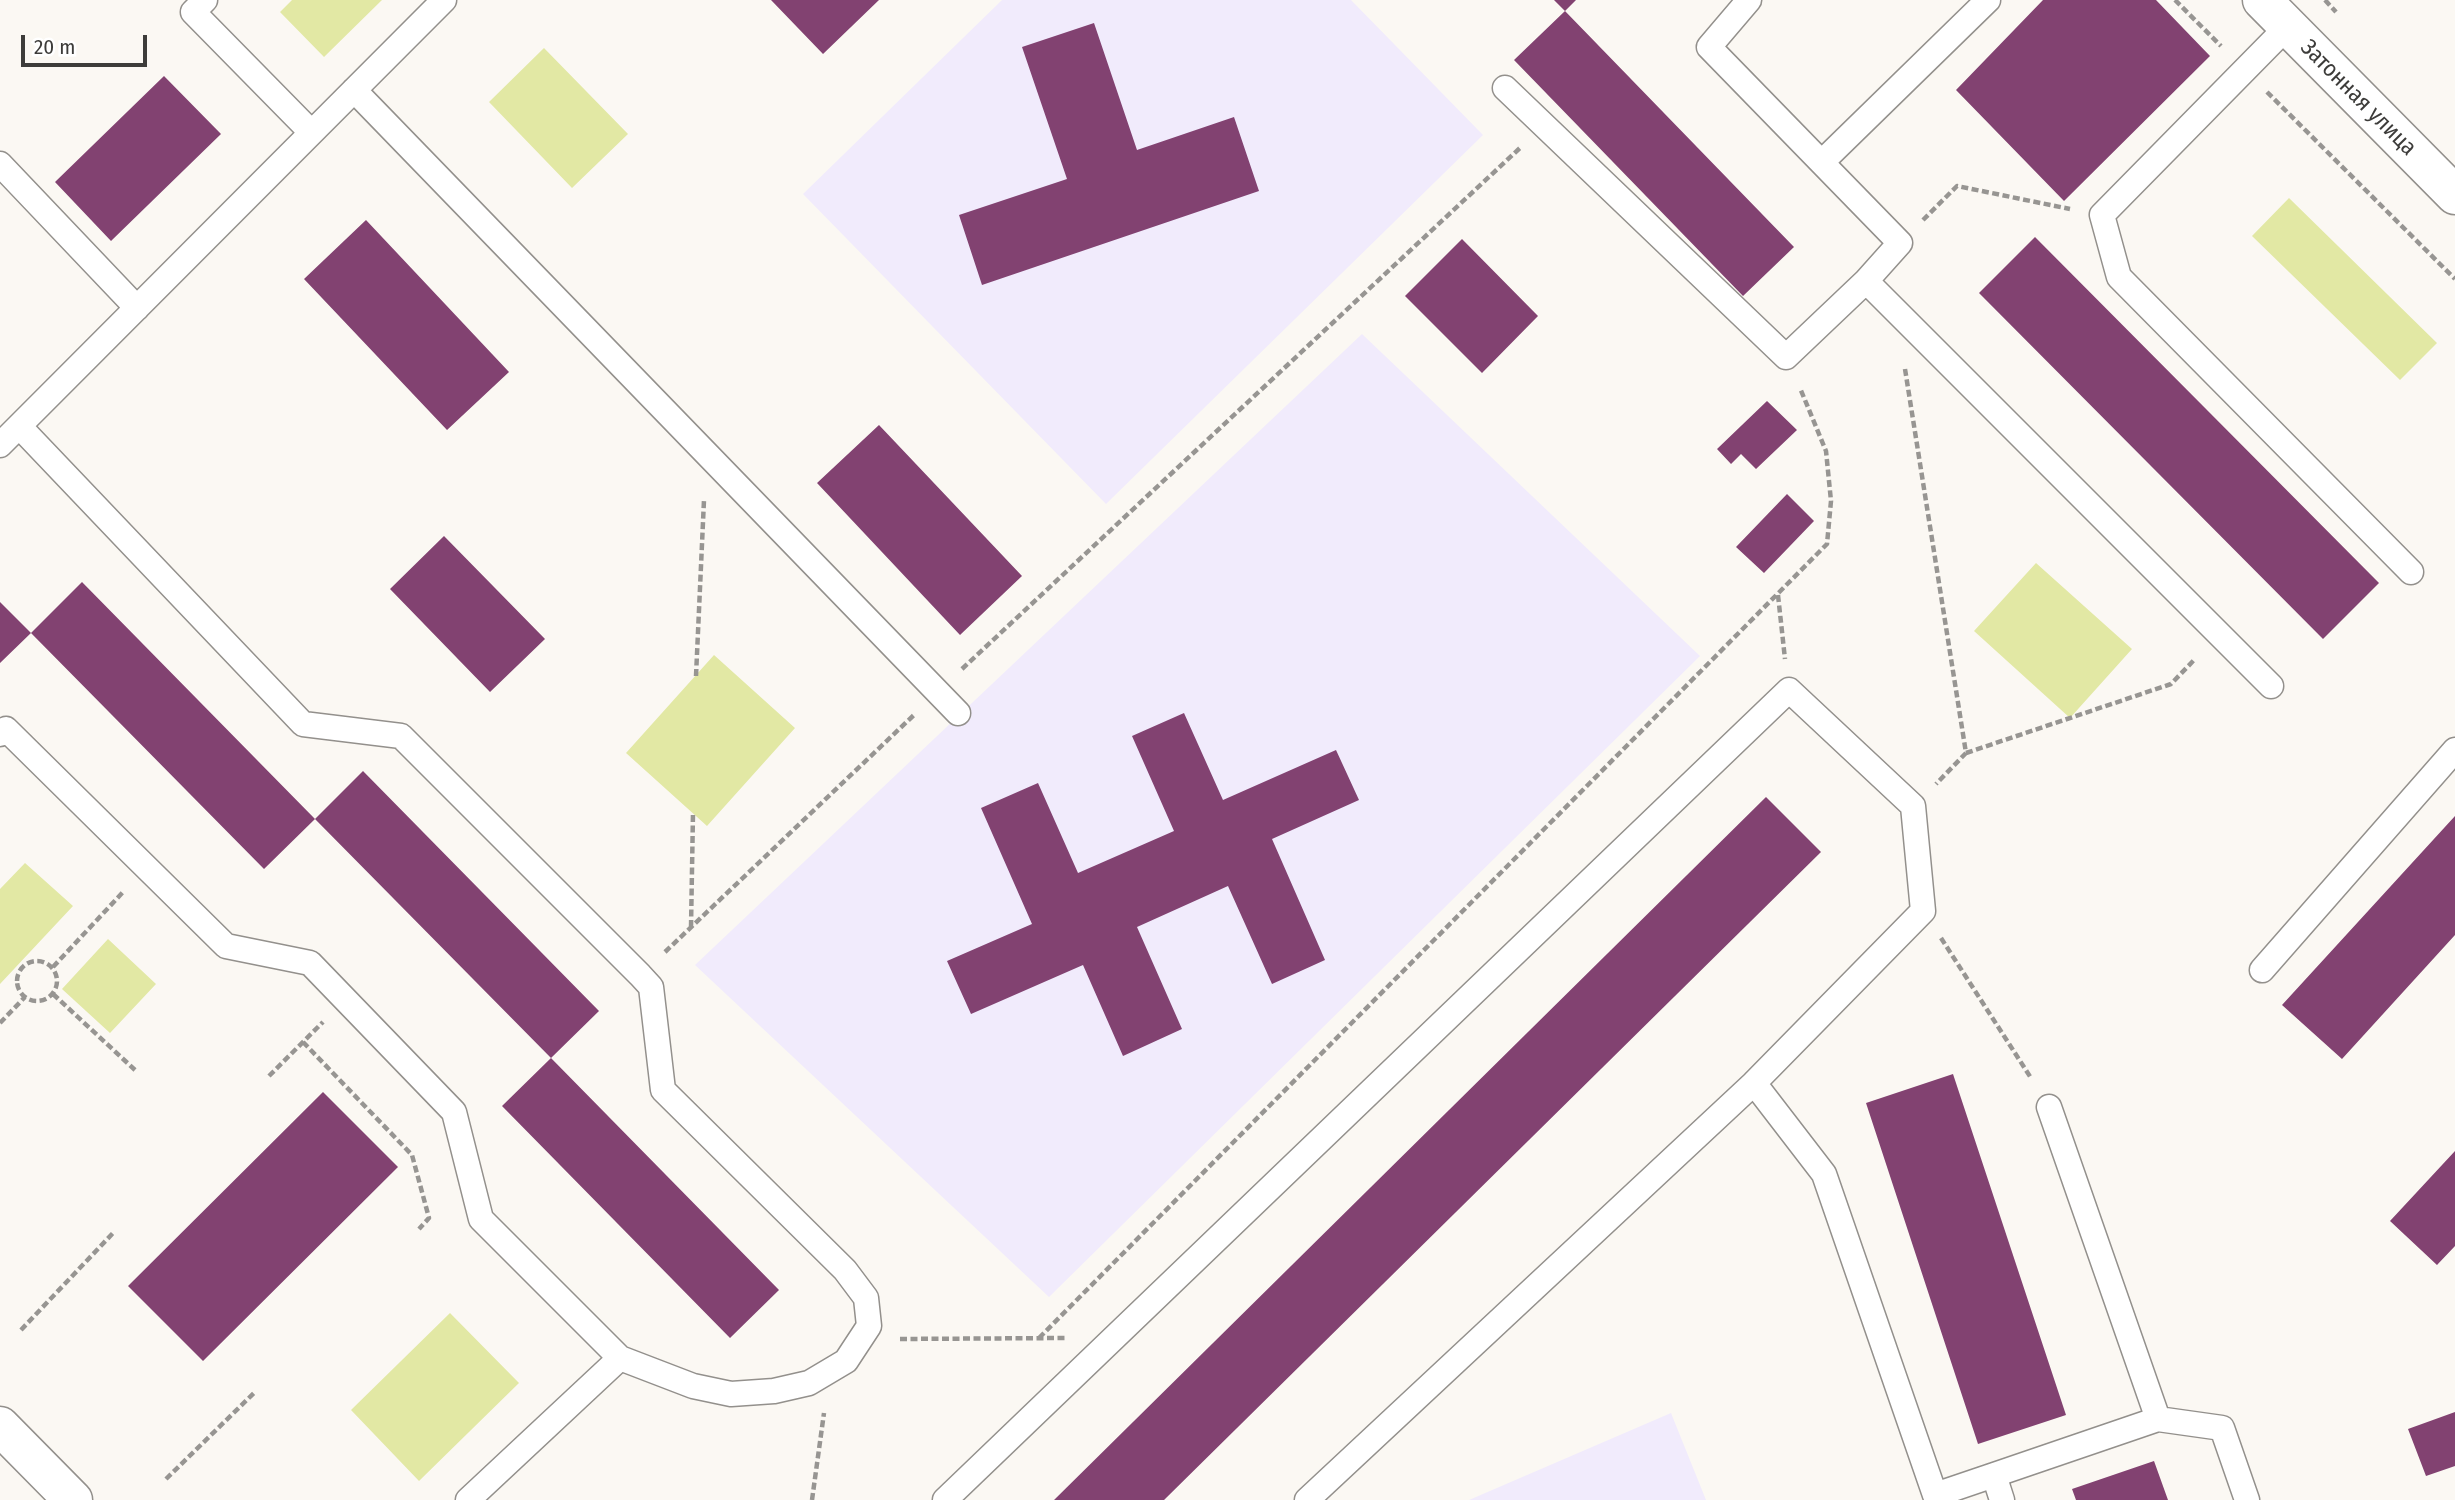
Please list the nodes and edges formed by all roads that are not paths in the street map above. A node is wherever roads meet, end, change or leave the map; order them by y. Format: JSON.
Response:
{"nodes":[{"id":1,"x":205,"y":0,"type":"edge"},
{"id":2,"x":444,"y":0,"type":"edge"},
{"id":3,"x":1749,"y":0,"type":"edge"},
{"id":4,"x":1988,"y":0,"type":"edge"},
{"id":5,"x":2275,"y":13,"type":"edge"},
{"id":6,"x":1505,"y":88,"type":"dead end"},
{"id":7,"x":354,"y":90,"type":"junction"},
{"id":8,"x":311,"y":132,"type":"junction"},
{"id":9,"x":1822,"y":162,"type":"junction"},
{"id":10,"x":0,"y":164,"type":"edge"},
{"id":11,"x":2455,"y":195,"type":"edge"},
{"id":12,"x":1866,"y":281,"type":"junction"},
{"id":13,"x":137,"y":308,"type":"junction"},
{"id":14,"x":19,"y":426,"type":"junction"},
{"id":15,"x":0,"y":445,"type":"edge"},
{"id":16,"x":2411,"y":572,"type":"dead end"},
{"id":17,"x":2271,"y":686,"type":"dead end"},
{"id":18,"x":958,"y":713,"type":"dead end"},
{"id":19,"x":0,"y":734,"type":"edge"},
{"id":20,"x":2455,"y":750,"type":"edge"},
{"id":21,"x":2262,"y":970,"type":"dead end"},
{"id":22,"x":1754,"y":1083,"type":"junction"},
{"id":23,"x":2049,"y":1107,"type":"road end"},
{"id":24,"x":620,"y":1358,"type":"junction"},
{"id":25,"x":2158,"y":1419,"type":"junction"},
{"id":26,"x":0,"y":1426,"type":"edge"},
{"id":27,"x":1994,"y":1475,"type":"junction"},
{"id":28,"x":73,"y":1500,"type":"edge"},
{"id":29,"x":468,"y":1500,"type":"edge"},
{"id":30,"x":945,"y":1500,"type":"edge"},
{"id":31,"x":1307,"y":1500,"type":"edge"},
{"id":32,"x":2002,"y":1500,"type":"edge"},
{"id":33,"x":2247,"y":1500,"type":"edge"}],
"edges":[{"from":1,"to":8,"type":"lane"},
{"from":2,"to":7,"type":"lane"},
{"from":3,"to":9,"type":"lane"},
{"from":4,"to":9,"type":"lane"},
{"from":5,"to":11,"type":"street","name":"Затонная улица"},
{"from":5,"to":16,"type":"lane"},
{"from":6,"to":12,"type":"lane"},
{"from":7,"to":8,"type":"lane"},
{"from":7,"to":18,"type":"lane"},
{"from":8,"to":13,"type":"lane"},
{"from":9,"to":12,"type":"lane"},
{"from":10,"to":13,"type":"lane"},
{"from":12,"to":17,"type":"lane"},
{"from":13,"to":14,"type":"lane"},
{"from":14,"to":15,"type":"lane"},
{"from":14,"to":24,"type":"lane"},
{"from":19,"to":24,"type":"lane"},
{"from":20,"to":21,"type":"lane"},
{"from":22,"to":27,"type":"lane"},
{"from":22,"to":30,"type":"lane"},
{"from":22,"to":31,"type":"lane"},
{"from":23,"to":25,"type":"lane"},
{"from":24,"to":29,"type":"lane"},
{"from":25,"to":27,"type":"lane"},
{"from":25,"to":33,"type":"lane"},
{"from":26,"to":28,"type":"street"},
{"from":27,"to":32,"type":"lane"}]}
